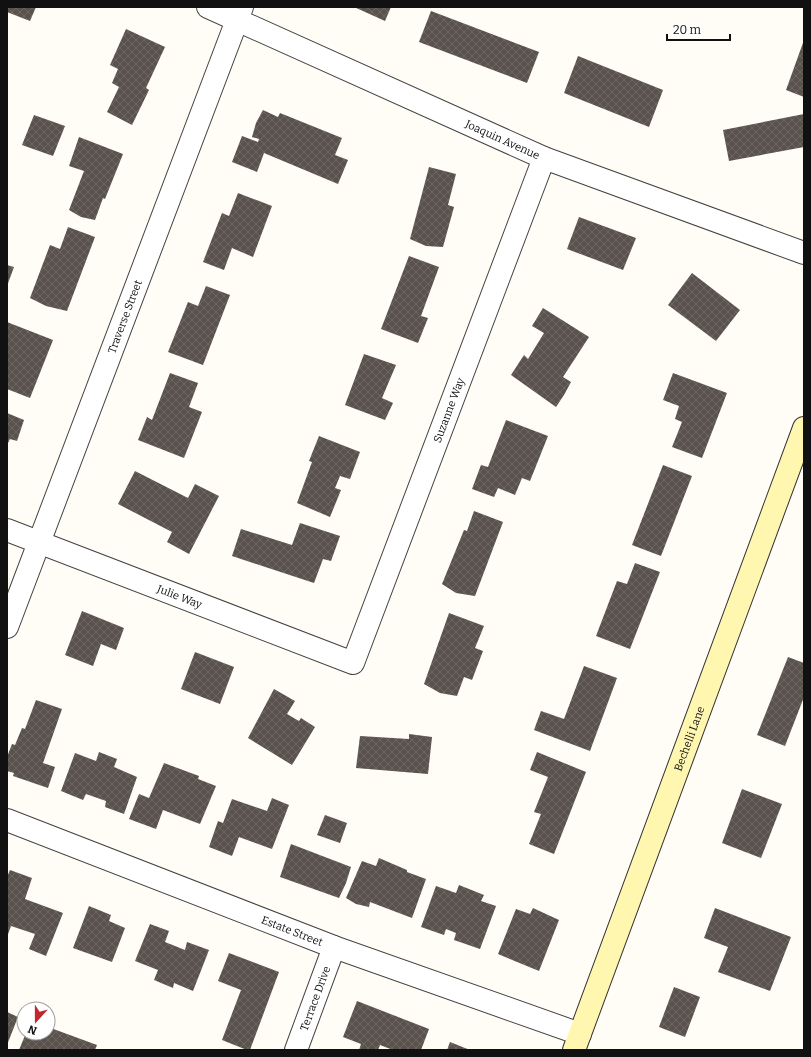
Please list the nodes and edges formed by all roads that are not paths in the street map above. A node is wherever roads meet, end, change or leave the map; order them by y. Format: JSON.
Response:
{"nodes":[{"id":1,"x":208,"y":7,"type":"edge"},
{"id":2,"x":239,"y":14,"type":"edge"},
{"id":3,"x":544,"y":158,"type":"junction"},
{"id":4,"x":804,"y":253,"type":"edge"},
{"id":5,"x":804,"y":428,"type":"edge"},
{"id":6,"x":7,"y":530,"type":"edge"},
{"id":7,"x":40,"y":542,"type":"junction"},
{"id":8,"x":7,"y":627,"type":"edge"},
{"id":9,"x":353,"y":663,"type":"joint"},
{"id":10,"x":7,"y":820,"type":"edge"},
{"id":11,"x":334,"y":947,"type":"junction"},
{"id":12,"x":577,"y":1042,"type":"edge"},
{"id":13,"x":296,"y":1050,"type":"edge"}],
"edges":[{"from":1,"to":2,"type":"street","name":"Joaquin Avenue"},
{"from":2,"to":3,"type":"street","name":"Joaquin Avenue"},
{"from":2,"to":7,"type":"street","name":"Traverse Street"},
{"from":3,"to":4,"type":"street","name":"Joaquin Avenue"},
{"from":3,"to":9,"type":"street","name":"Suzanne Way"},
{"from":5,"to":12,"type":"main road","name":"Bechelli Lane"},
{"from":6,"to":7,"type":"street","name":"Julie Way"},
{"from":7,"to":8,"type":"street","name":"Traverse Street"},
{"from":7,"to":9,"type":"street","name":"Julie Way"},
{"from":10,"to":11,"type":"street","name":"Estate Street"},
{"from":11,"to":12,"type":"street","name":"Estate Street"},
{"from":11,"to":13,"type":"street","name":"Terrace Drive"}]}
